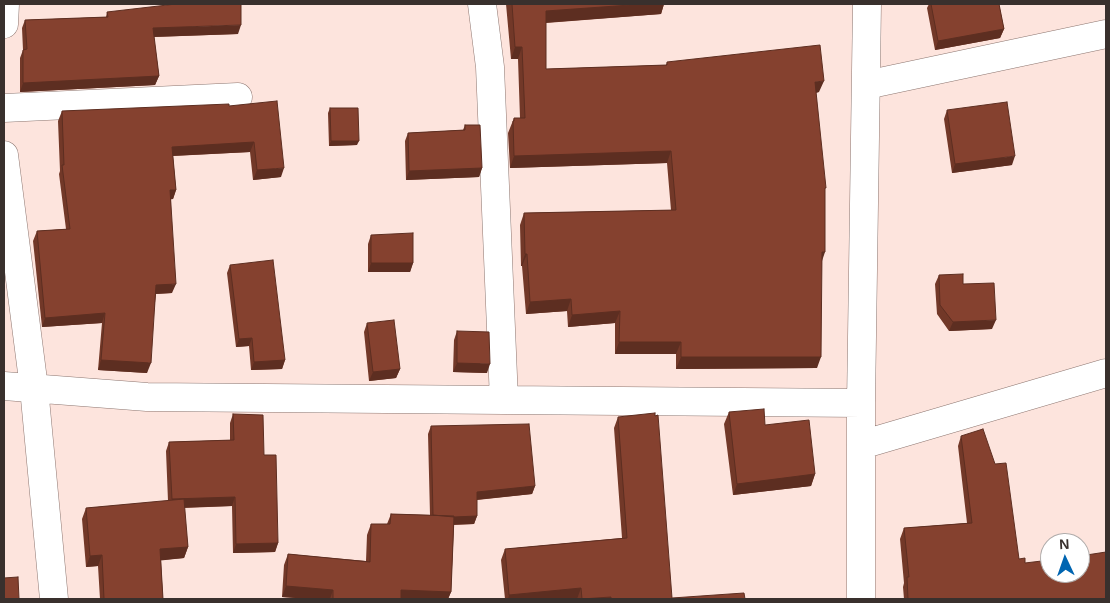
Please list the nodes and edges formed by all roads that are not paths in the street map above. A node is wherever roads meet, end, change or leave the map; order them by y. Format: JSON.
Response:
{"nodes":[{"id":1,"x":5,"y":4,"type":"edge"},
{"id":2,"x":482,"y":4,"type":"edge"},
{"id":3,"x":867,"y":4,"type":"edge"},
{"id":4,"x":4,"y":16,"type":"edge"},
{"id":5,"x":4,"y":24,"type":"edge"},
{"id":6,"x":1106,"y":34,"type":"edge"},
{"id":7,"x":866,"y":85,"type":"junction"},
{"id":8,"x":238,"y":97,"type":"dead end"},
{"id":9,"x":4,"y":108,"type":"edge"},
{"id":10,"x":4,"y":155,"type":"edge"},
{"id":11,"x":1106,"y":373,"type":"edge"},
{"id":12,"x":4,"y":386,"type":"edge"},
{"id":13,"x":34,"y":388,"type":"junction"},
{"id":14,"x":504,"y":400,"type":"junction"},
{"id":15,"x":861,"y":402,"type":"junction"},
{"id":16,"x":861,"y":445,"type":"junction"},
{"id":17,"x":54,"y":599,"type":"edge"},
{"id":18,"x":861,"y":599,"type":"edge"}],
"edges":[{"from":1,"to":4,"type":"street"},
{"from":2,"to":14,"type":"street"},
{"from":3,"to":7,"type":"street"},
{"from":4,"to":5,"type":"street"},
{"from":6,"to":7,"type":"street"},
{"from":7,"to":15,"type":"street"},
{"from":8,"to":9,"type":"street"},
{"from":10,"to":13,"type":"street"},
{"from":11,"to":16,"type":"street"},
{"from":12,"to":13,"type":"street"},
{"from":13,"to":14,"type":"street"},
{"from":13,"to":17,"type":"street"},
{"from":14,"to":15,"type":"street"},
{"from":15,"to":16,"type":"street"},
{"from":16,"to":18,"type":"street"}]}
